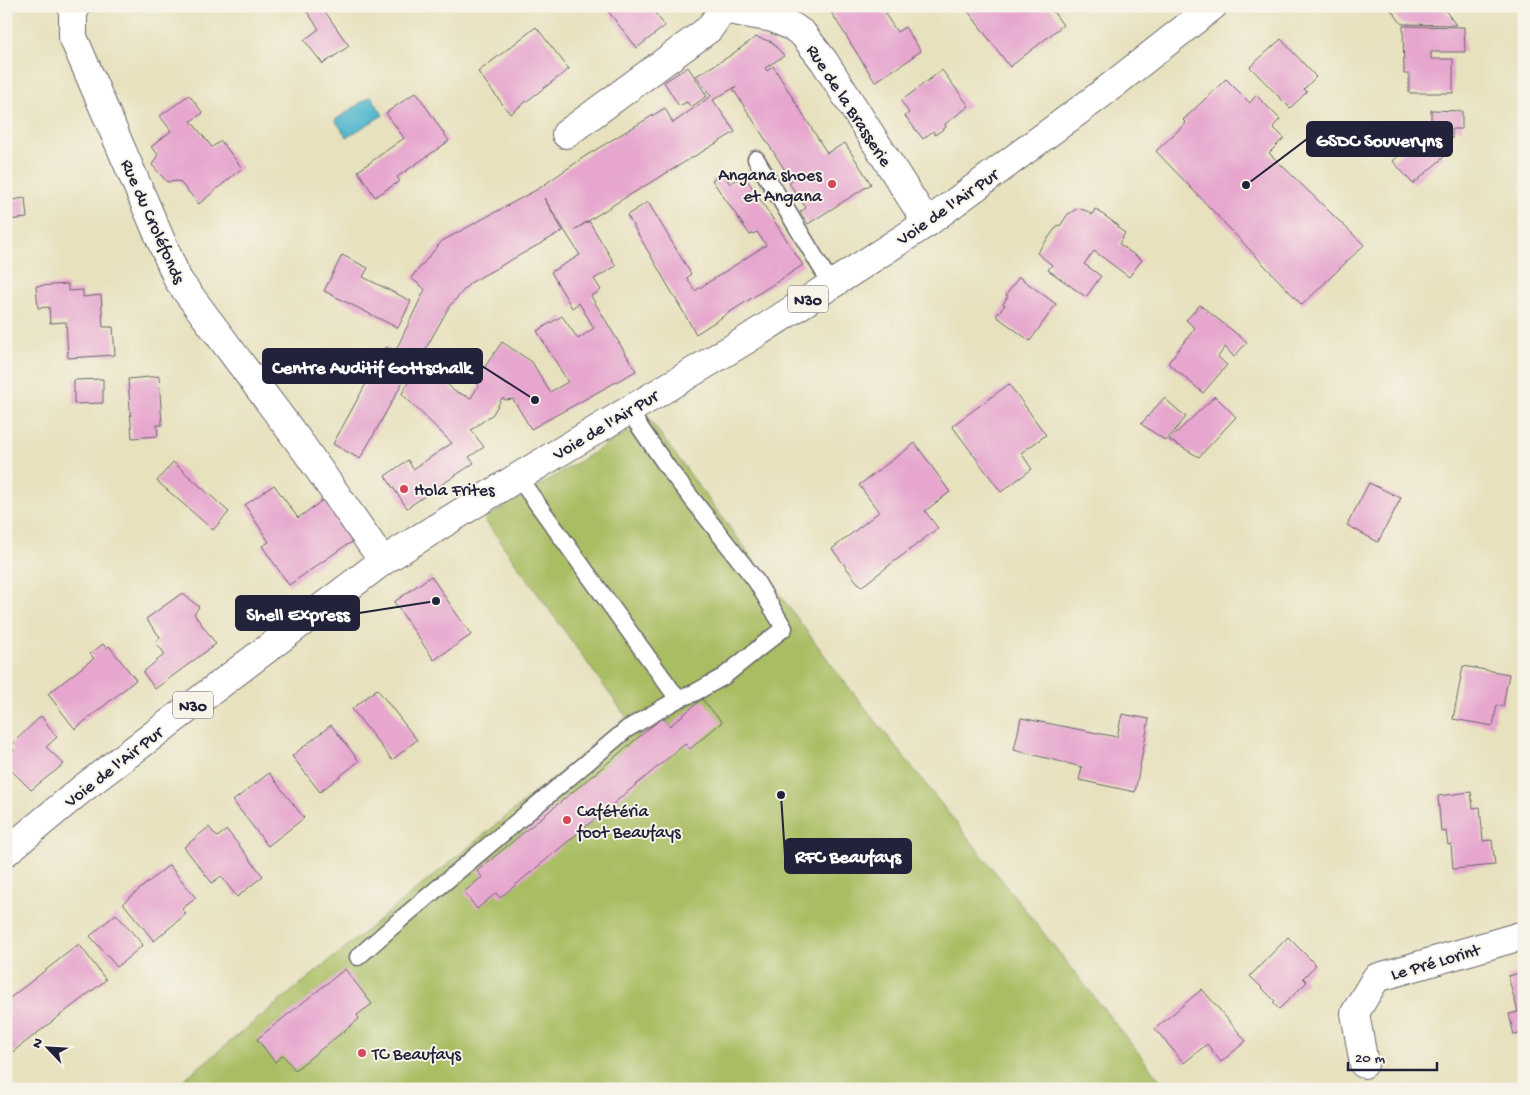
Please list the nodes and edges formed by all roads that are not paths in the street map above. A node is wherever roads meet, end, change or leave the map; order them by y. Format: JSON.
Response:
{"nodes":[{"id":1,"x":76,"y":6,"type":"edge"},
{"id":2,"x":1213,"y":6,"type":"edge"},
{"id":3,"x":722,"y":7,"type":"edge"},
{"id":4,"x":566,"y":134,"type":"dead end"},
{"id":5,"x":756,"y":159,"type":"dead end"},
{"id":6,"x":927,"y":222,"type":"junction"},
{"id":7,"x":831,"y":284,"type":"junction"},
{"id":8,"x":628,"y":410,"type":"junction"},
{"id":9,"x":518,"y":477,"type":"junction"},
{"id":10,"x":383,"y":561,"type":"junction"},
{"id":11,"x":678,"y":699,"type":"junction"},
{"id":12,"x":6,"y":852,"type":"edge"},
{"id":13,"x":1524,"y":935,"type":"edge"},
{"id":14,"x":358,"y":958,"type":"dead end"},
{"id":15,"x":1364,"y":1064,"type":"dead end"}],
"edges":[{"from":1,"to":10,"type":"main road","name":"Rue du Croléfonds"},
{"from":2,"to":6,"type":"main road","name":"Voie de l'Air Pur","number":"N30"},
{"from":3,"to":4,"type":"main road","name":"Rue de la Brasserie"},
{"from":3,"to":6,"type":"main road","name":"Rue de la Brasserie"},
{"from":5,"to":7,"type":"lane"},
{"from":6,"to":7,"type":"main road","name":"Voie de l'Air Pur","number":"N30"},
{"from":7,"to":8,"type":"main road","name":"Voie de l'Air Pur","number":"N30"},
{"from":8,"to":9,"type":"main road","name":"Voie de l'Air Pur","number":"N30"},
{"from":8,"to":11,"type":"lane"},
{"from":9,"to":10,"type":"main road","name":"Voie de l'Air Pur","number":"N30"},
{"from":9,"to":11,"type":"lane"},
{"from":10,"to":12,"type":"main road","name":"Voie de l'Air Pur","number":"N30"},
{"from":11,"to":14,"type":"lane"},
{"from":13,"to":15,"type":"main road","name":"Le Pré Lorint"}]}
